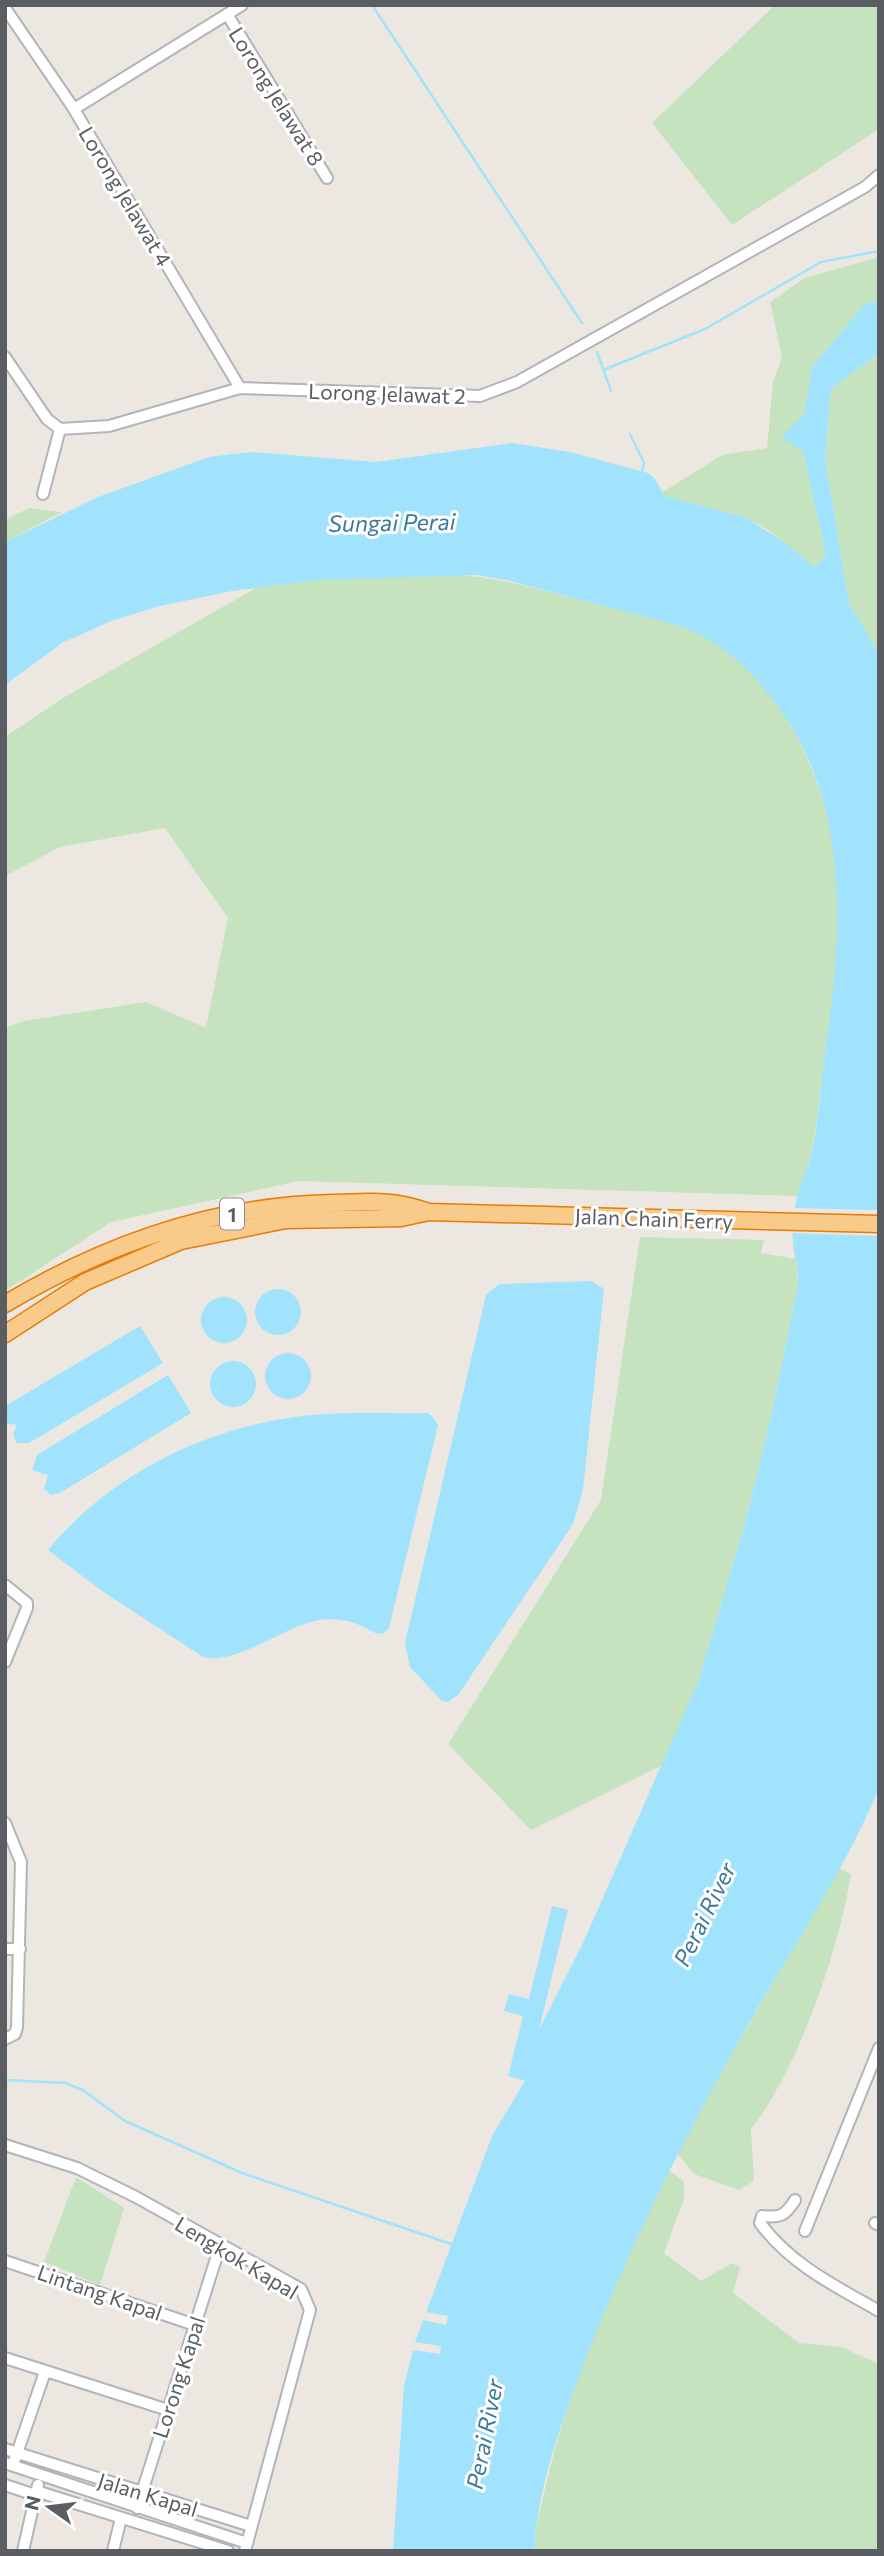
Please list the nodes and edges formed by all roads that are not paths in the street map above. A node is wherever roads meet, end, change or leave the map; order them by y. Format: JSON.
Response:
{"nodes":[{"id":1,"x":242,"y":5,"type":"edge"},
{"id":2,"x":5,"y":8,"type":"edge"},
{"id":3,"x":227,"y":14,"type":"junction"},
{"id":4,"x":74,"y":109,"type":"junction"},
{"id":5,"x":879,"y":176,"type":"edge"},
{"id":6,"x":327,"y":178,"type":"dead end"},
{"id":7,"x":5,"y":357,"type":"edge"},
{"id":8,"x":240,"y":388,"type":"junction"},
{"id":9,"x":60,"y":429,"type":"junction"},
{"id":10,"x":43,"y":494,"type":"dead end"},
{"id":11,"x":429,"y":1212,"type":"junction"},
{"id":12,"x":879,"y":1224,"type":"edge"},
{"id":13,"x":5,"y":1304,"type":"edge"},
{"id":14,"x":5,"y":1334,"type":"edge"},
{"id":15,"x":5,"y":1585,"type":"edge"},
{"id":16,"x":5,"y":1662,"type":"edge"},
{"id":17,"x":5,"y":1823,"type":"edge"},
{"id":18,"x":9,"y":1840,"type":"edge"},
{"id":19,"x":5,"y":1949,"type":"edge"},
{"id":20,"x":20,"y":1949,"type":"junction"},
{"id":21,"x":5,"y":2039,"type":"edge"},
{"id":22,"x":879,"y":2048,"type":"edge"},
{"id":23,"x":5,"y":2145,"type":"edge"},
{"id":24,"x":795,"y":2200,"type":"dead end"},
{"id":25,"x":805,"y":2231,"type":"dead end"},
{"id":26,"x":220,"y":2246,"type":"junction"},
{"id":27,"x":5,"y":2261,"type":"edge"},
{"id":28,"x":879,"y":2311,"type":"edge"},
{"id":29,"x":195,"y":2325,"type":"junction"},
{"id":30,"x":5,"y":2358,"type":"edge"},
{"id":31,"x":45,"y":2372,"type":"junction"},
{"id":32,"x":168,"y":2410,"type":"junction"},
{"id":33,"x":5,"y":2449,"type":"edge"},
{"id":34,"x":17,"y":2453,"type":"junction"},
{"id":35,"x":9,"y":2465,"type":"edge"},
{"id":36,"x":39,"y":2476,"type":"junction"},
{"id":37,"x":5,"y":2485,"type":"edge"},
{"id":38,"x":142,"y":2492,"type":"junction"},
{"id":39,"x":36,"y":2493,"type":"junction"},
{"id":40,"x":137,"y":2508,"type":"junction"},
{"id":41,"x":121,"y":2518,"type":"junction"},
{"id":42,"x":251,"y":2526,"type":"junction"},
{"id":43,"x":202,"y":2547,"type":"edge"},
{"id":44,"x":246,"y":2547,"type":"edge"},
{"id":45,"x":23,"y":2551,"type":"edge"},
{"id":46,"x":113,"y":2551,"type":"edge"},
{"id":47,"x":228,"y":2551,"type":"edge"}],
"edges":[{"from":1,"to":3,"type":"street"},
{"from":2,"to":4,"type":"street","name":"Lorong Jelawat 4"},
{"from":3,"to":4,"type":"street"},
{"from":3,"to":6,"type":"street","name":"Lorong Jelawat 8"},
{"from":4,"to":8,"type":"street","name":"Lorong Jelawat 4"},
{"from":5,"to":8,"type":"street","name":"Lorong Jelawat 2"},
{"from":7,"to":9,"type":"street"},
{"from":8,"to":9,"type":"street","name":"Lorong Jelawat 2"},
{"from":9,"to":10,"type":"street"},
{"from":11,"to":12,"type":"highway","name":"Jalan Chain Ferry","number":"1"},
{"from":11,"to":13,"type":"highway","name":"Jalan Chain Ferry","number":"1"},
{"from":11,"to":14,"type":"highway","name":"Jalan Chain Ferry","number":"1"},
{"from":15,"to":16,"type":"street"},
{"from":17,"to":18,"type":"street"},
{"from":18,"to":20,"type":"street"},
{"from":19,"to":20,"type":"street"},
{"from":20,"to":21,"type":"street"},
{"from":22,"to":25,"type":"street"},
{"from":23,"to":26,"type":"street","name":"Lengkok Kapal"},
{"from":24,"to":28,"type":"street"},
{"from":26,"to":29,"type":"street","name":"Lorong Kapal"},
{"from":26,"to":42,"type":"street","name":"Lengkok Kapal"},
{"from":27,"to":29,"type":"street","name":"Lintang Kapal"},
{"from":29,"to":32,"type":"street","name":"Lorong Kapal"},
{"from":30,"to":31,"type":"street"},
{"from":31,"to":32,"type":"street"},
{"from":31,"to":34,"type":"street"},
{"from":32,"to":38,"type":"street","name":"Lorong Kapal"},
{"from":33,"to":34,"type":"street","name":"Jalan Kapal"},
{"from":34,"to":35,"type":"street"},
{"from":34,"to":38,"type":"street","name":"Jalan Kapal"},
{"from":35,"to":36,"type":"street","name":"Jalan Kapal"},
{"from":36,"to":39,"type":"street"},
{"from":36,"to":40,"type":"street","name":"Jalan Kapal"},
{"from":37,"to":39,"type":"street","name":"Jalan Kapal"},
{"from":38,"to":40,"type":"street","name":"Lorong Kapal"},
{"from":38,"to":42,"type":"street","name":"Jalan Kapal"},
{"from":39,"to":41,"type":"street","name":"Jalan Kapal"},
{"from":39,"to":45,"type":"street"},
{"from":40,"to":44,"type":"street","name":"Jalan Kapal"},
{"from":41,"to":43,"type":"street","name":"Jalan Kapal"},
{"from":41,"to":46,"type":"street"},
{"from":42,"to":44,"type":"street","name":"Lengkok Kapal"},
{"from":43,"to":47,"type":"street","name":"Jalan Kapal"}]}
